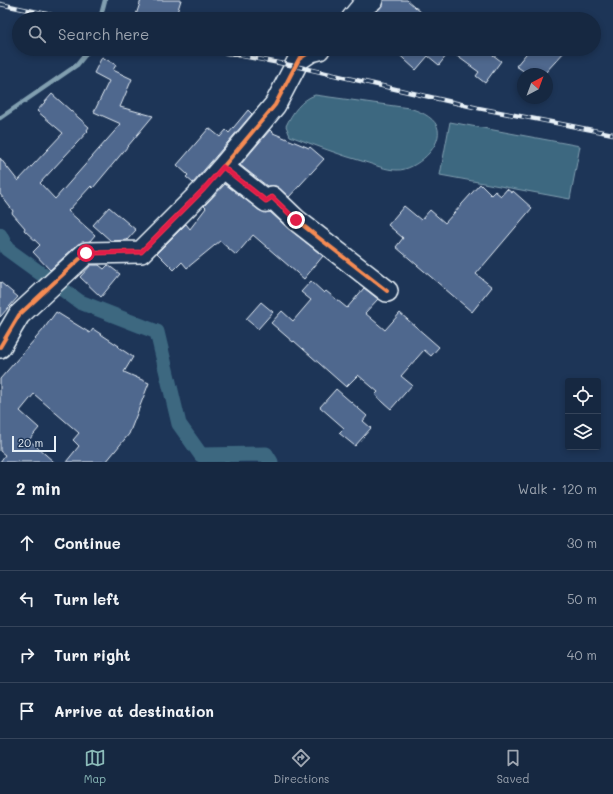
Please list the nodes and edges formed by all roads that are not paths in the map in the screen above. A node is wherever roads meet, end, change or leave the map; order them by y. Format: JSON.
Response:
{"nodes":[{"id":1,"x":372,"y":0,"type":"edge"},
{"id":2,"x":358,"y":12,"type":"edge"},
{"id":3,"x":304,"y":56,"type":"edge"},
{"id":4,"x":223,"y":167,"type":"junction"},
{"id":5,"x":387,"y":291,"type":"dead end"},
{"id":6,"x":0,"y":347,"type":"edge"}],
"edges":[{"from":1,"to":2,"type":"street"},
{"from":3,"to":4,"type":"street"},
{"from":4,"to":5,"type":"street"},
{"from":4,"to":6,"type":"street"}]}
